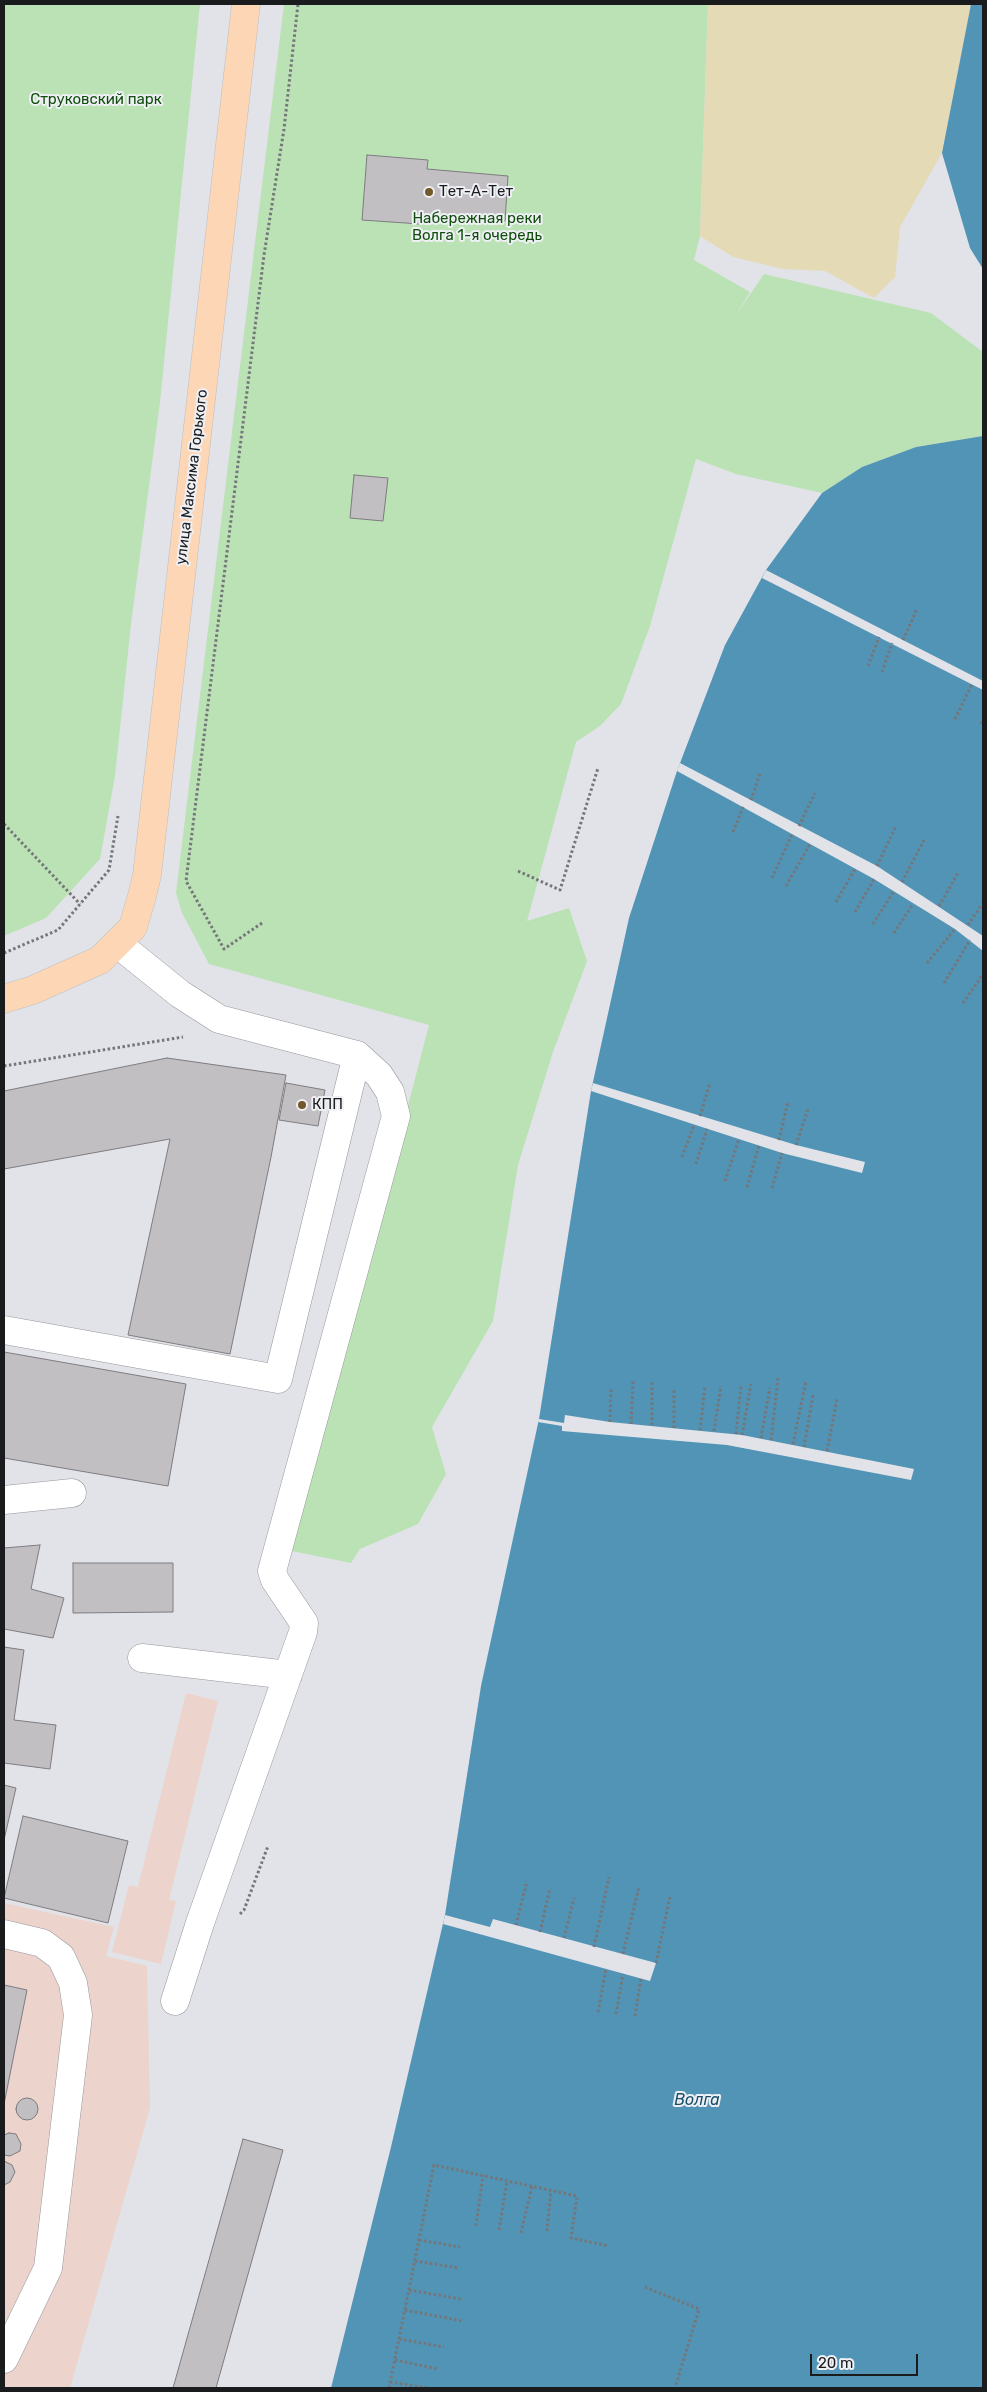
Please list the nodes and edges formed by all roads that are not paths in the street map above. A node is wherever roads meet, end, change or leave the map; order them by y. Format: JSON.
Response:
{"nodes":[{"id":1,"x":246,"y":4,"type":"edge"},
{"id":2,"x":118,"y":944,"type":"junction"},
{"id":3,"x":4,"y":999,"type":"edge"},
{"id":4,"x":357,"y":1055,"type":"junction"},
{"id":5,"x":4,"y":1330,"type":"edge"},
{"id":6,"x":72,"y":1493,"type":"dead end"},
{"id":7,"x":4,"y":1500,"type":"edge"},
{"id":8,"x":142,"y":1658,"type":"dead end"},
{"id":9,"x":288,"y":1675,"type":"junction"},
{"id":10,"x":4,"y":1934,"type":"edge"},
{"id":11,"x":176,"y":2001,"type":"dead end"},
{"id":12,"x":4,"y":2359,"type":"edge"}],
"edges":[{"from":1,"to":2,"type":"main road","name":"улица Максима Горького"},
{"from":2,"to":3,"type":"main road","name":"улица Максима Горького"},
{"from":2,"to":4,"type":"lane"},
{"from":4,"to":5,"type":"lane"},
{"from":4,"to":9,"type":"lane"},
{"from":6,"to":7,"type":"lane"},
{"from":8,"to":9,"type":"lane"},
{"from":9,"to":11,"type":"lane"},
{"from":10,"to":12,"type":"lane"}]}
